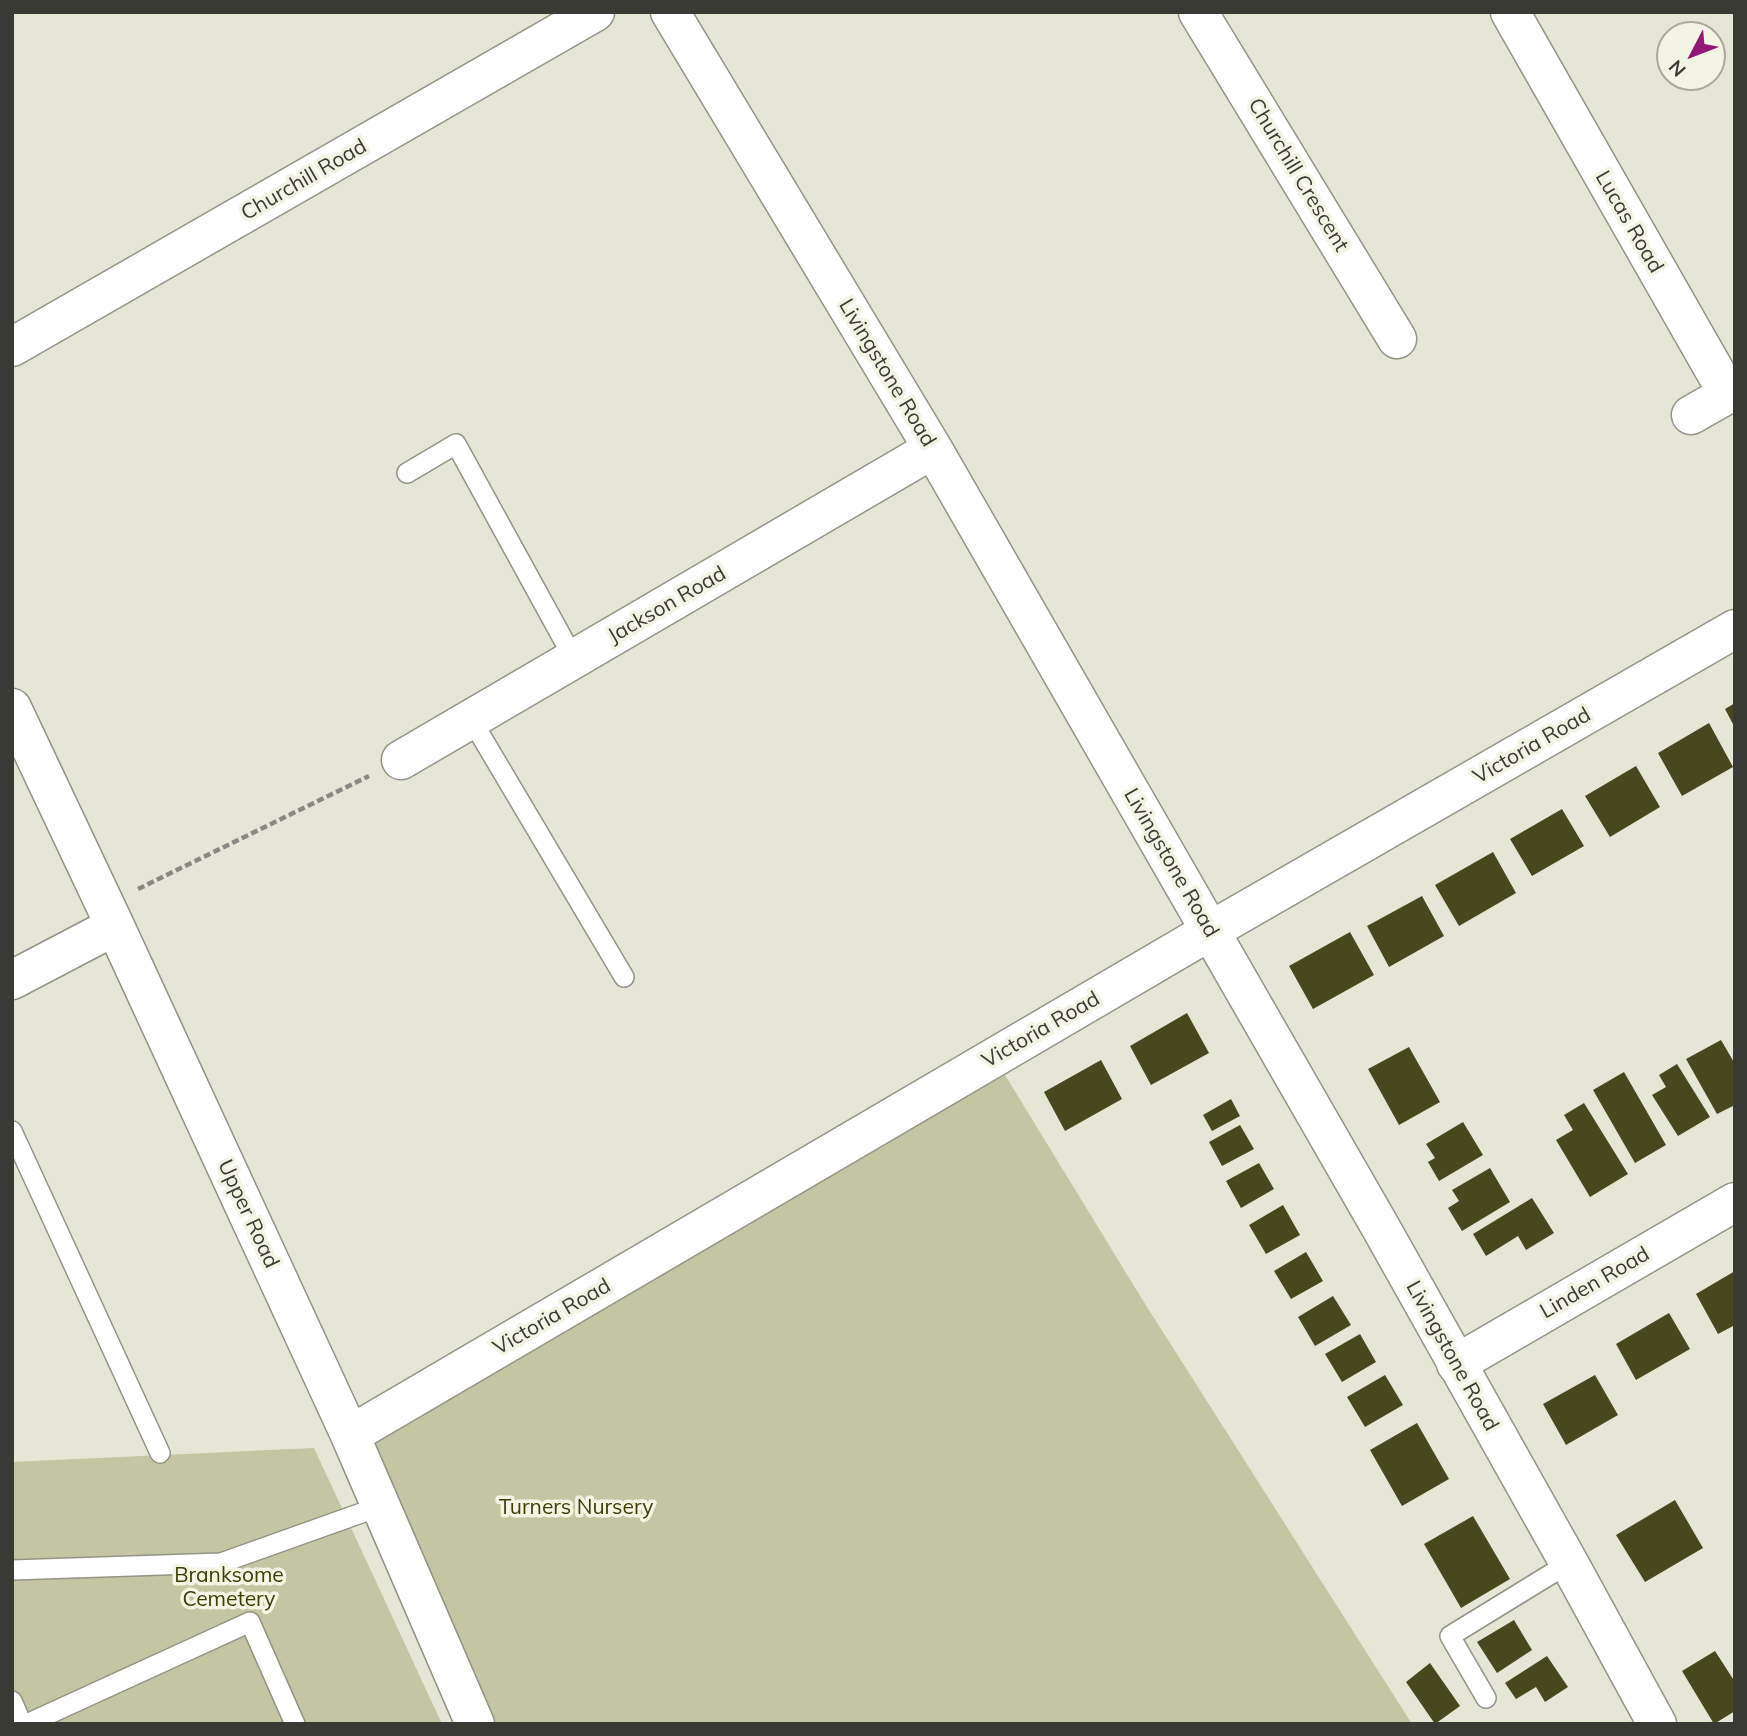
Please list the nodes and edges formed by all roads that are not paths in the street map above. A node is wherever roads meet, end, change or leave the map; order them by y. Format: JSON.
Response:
{"nodes":[{"id":1,"x":595,"y":12,"type":"edge"},
{"id":2,"x":670,"y":12,"type":"edge"},
{"id":3,"x":1198,"y":12,"type":"edge"},
{"id":4,"x":1510,"y":12,"type":"edge"},
{"id":5,"x":1397,"y":339,"type":"dead end"},
{"id":6,"x":12,"y":348,"type":"edge"},
{"id":7,"x":1691,"y":415,"type":"dead end"},
{"id":8,"x":933,"y":449,"type":"junction"},
{"id":9,"x":407,"y":473,"type":"dead end"},
{"id":10,"x":1735,"y":629,"type":"edge"},
{"id":11,"x":574,"y":659,"type":"junction"},
{"id":12,"x":12,"y":708,"type":"edge"},
{"id":13,"x":471,"y":719,"type":"junction"},
{"id":14,"x":401,"y":760,"type":"road end"},
{"id":15,"x":110,"y":915,"type":"junction"},
{"id":16,"x":1210,"y":931,"type":"junction"},
{"id":17,"x":624,"y":976,"type":"dead end"},
{"id":18,"x":12,"y":980,"type":"edge"},
{"id":19,"x":12,"y":1131,"type":"edge"},
{"id":20,"x":1735,"y":1202,"type":"edge"},
{"id":21,"x":1456,"y":1364,"type":"junction"},
{"id":22,"x":350,"y":1435,"type":"junction"},
{"id":23,"x":160,"y":1453,"type":"dead end"},
{"id":24,"x":381,"y":1506,"type":"junction"},
{"id":25,"x":1569,"y":1563,"type":"junction"},
{"id":26,"x":12,"y":1570,"type":"edge"},
{"id":27,"x":1486,"y":1698,"type":"dead end"},
{"id":28,"x":12,"y":1701,"type":"edge"},
{"id":29,"x":25,"y":1724,"type":"edge"},
{"id":30,"x":295,"y":1724,"type":"edge"},
{"id":31,"x":475,"y":1724,"type":"edge"},
{"id":32,"x":1657,"y":1724,"type":"edge"}],
"edges":[{"from":1,"to":6,"type":"street","name":"Churchill Road"},
{"from":2,"to":8,"type":"street","name":"Livingstone Road"},
{"from":3,"to":5,"type":"street","name":"Churchill Crescent"},
{"from":4,"to":7,"type":"street","name":"Lucas Road"},
{"from":8,"to":11,"type":"street","name":"Jackson Road"},
{"from":8,"to":16,"type":"street","name":"Livingstone Road"},
{"from":9,"to":11,"type":"lane"},
{"from":10,"to":16,"type":"street","name":"Victoria Road"},
{"from":11,"to":13,"type":"street","name":"Jackson Road"},
{"from":12,"to":15,"type":"street","name":"Upper Road"},
{"from":13,"to":14,"type":"street","name":"Jackson Road"},
{"from":13,"to":17,"type":"lane"},
{"from":15,"to":18,"type":"street"},
{"from":15,"to":22,"type":"street","name":"Upper Road"},
{"from":16,"to":21,"type":"street","name":"Livingstone Road"},
{"from":16,"to":22,"type":"street","name":"Victoria Road"},
{"from":19,"to":23,"type":"lane"},
{"from":20,"to":21,"type":"street","name":"Linden Road"},
{"from":21,"to":25,"type":"street","name":"Livingstone Road"},
{"from":22,"to":24,"type":"street","name":"Upper Road"},
{"from":24,"to":26,"type":"lane"},
{"from":24,"to":31,"type":"street","name":"Upper Road"},
{"from":25,"to":27,"type":"lane"},
{"from":25,"to":32,"type":"street","name":"Livingstone Road"},
{"from":28,"to":29,"type":"lane"},
{"from":29,"to":30,"type":"lane"}]}
